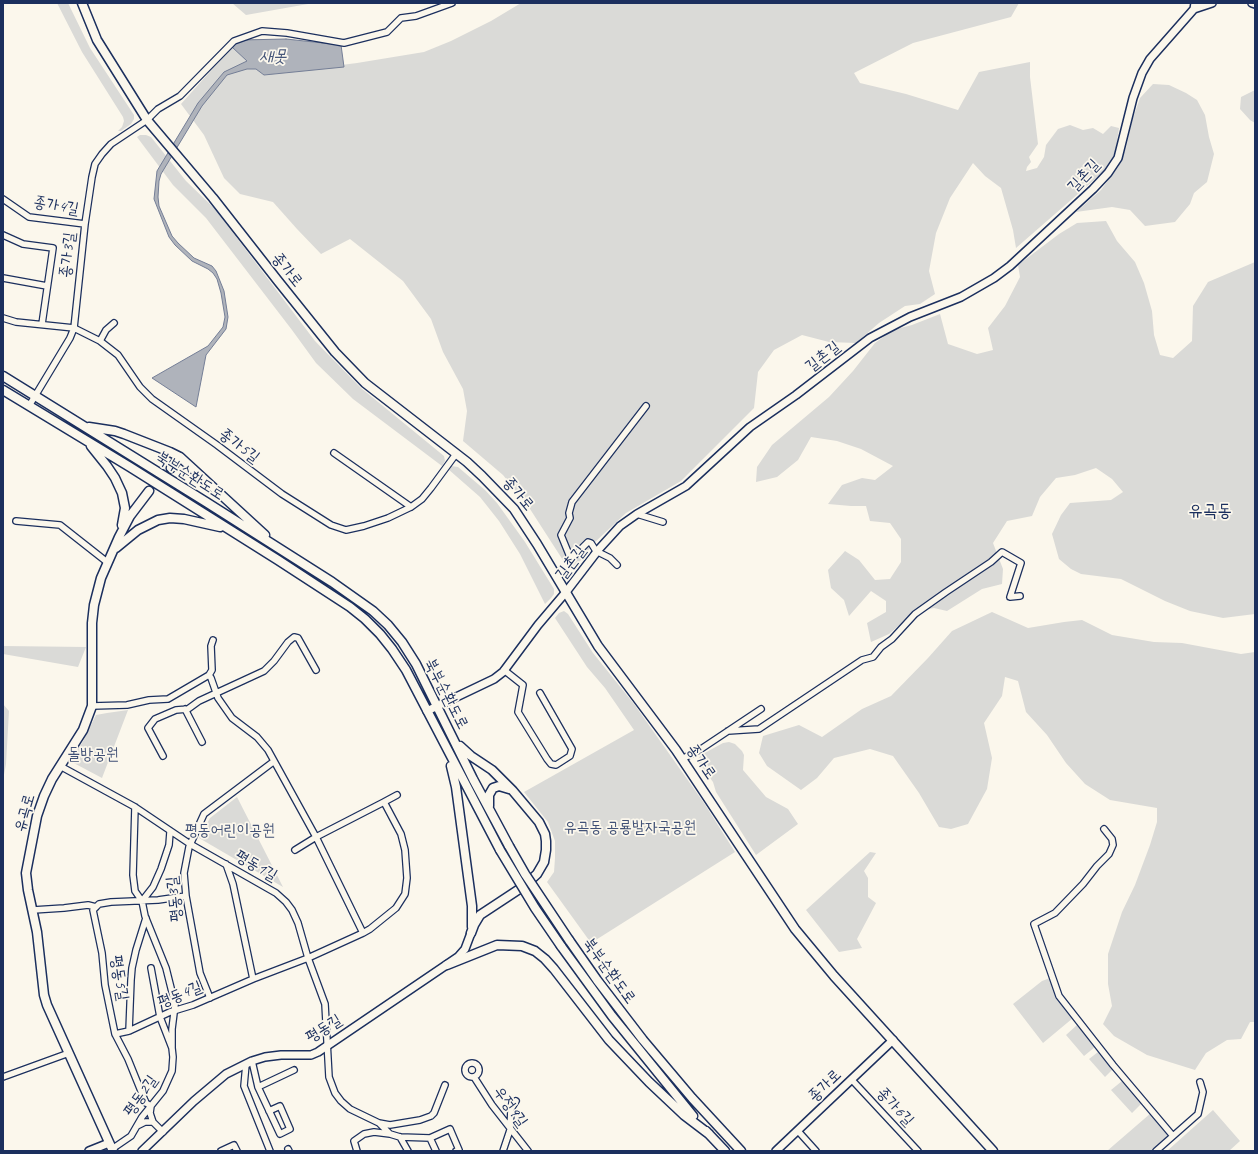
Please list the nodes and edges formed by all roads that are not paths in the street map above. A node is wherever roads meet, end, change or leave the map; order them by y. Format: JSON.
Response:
{"nodes":[{"id":1,"x":82,"y":3,"type":"edge"},
{"id":2,"x":452,"y":3,"type":"edge"},
{"id":3,"x":1212,"y":3,"type":"edge"},
{"id":4,"x":1195,"y":6,"type":"edge"},
{"id":5,"x":147,"y":120,"type":"junction"},
{"id":6,"x":3,"y":199,"type":"edge"},
{"id":7,"x":84,"y":224,"type":"junction"},
{"id":8,"x":3,"y":235,"type":"edge"},
{"id":9,"x":3,"y":278,"type":"edge"},
{"id":10,"x":47,"y":286,"type":"junction"},
{"id":11,"x":3,"y":318,"type":"edge"},
{"id":12,"x":114,"y":323,"type":"dead end"},
{"id":13,"x":42,"y":324,"type":"junction"},
{"id":14,"x":74,"y":328,"type":"junction"},
{"id":15,"x":100,"y":341,"type":"junction"},
{"id":16,"x":3,"y":376,"type":"edge"},
{"id":17,"x":3,"y":390,"type":"edge"},
{"id":18,"x":35,"y":396,"type":"junction"},
{"id":19,"x":29,"y":406,"type":"junction"},
{"id":20,"x":646,"y":406,"type":"dead end"},
{"id":21,"x":84,"y":426,"type":"junction"},
{"id":22,"x":85,"y":440,"type":"junction"},
{"id":23,"x":334,"y":453,"type":"dead end"},
{"id":24,"x":456,"y":454,"type":"junction"},
{"id":25,"x":180,"y":457,"type":"junction"},
{"id":26,"x":171,"y":468,"type":"tunnel mouth"},
{"id":27,"x":149,"y":492,"type":"tunnel mouth"},
{"id":28,"x":411,"y":507,"type":"junction"},
{"id":29,"x":637,"y":514,"type":"junction"},
{"id":30,"x":16,"y":521,"type":"dead end"},
{"id":31,"x":663,"y":522,"type":"dead end"},
{"id":32,"x":230,"y":530,"type":"junction"},
{"id":33,"x":119,"y":536,"type":"junction"},
{"id":34,"x":596,"y":551,"type":"junction"},
{"id":35,"x":112,"y":552,"type":"junction"},
{"id":36,"x":284,"y":552,"type":"junction"},
{"id":37,"x":107,"y":562,"type":"junction"},
{"id":38,"x":617,"y":565,"type":"dead end"},
{"id":39,"x":566,"y":592,"type":"junction"},
{"id":40,"x":1020,"y":596,"type":"dead end"},
{"id":41,"x":213,"y":640,"type":"dead end"},
{"id":42,"x":316,"y":670,"type":"dead end"},
{"id":43,"x":504,"y":670,"type":"junction"},
{"id":44,"x":209,"y":675,"type":"junction"},
{"id":45,"x":522,"y":692,"type":"junction"},
{"id":46,"x":217,"y":694,"type":"junction"},
{"id":47,"x":540,"y":694,"type":"dead end"},
{"id":48,"x":526,"y":698,"type":"dead end"},
{"id":49,"x":92,"y":706,"type":"junction"},
{"id":50,"x":438,"y":706,"type":"junction"},
{"id":51,"x":761,"y":708,"type":"dead end"},
{"id":52,"x":185,"y":709,"type":"junction"},
{"id":53,"x":427,"y":711,"type":"junction"},
{"id":54,"x":728,"y":731,"type":"junction"},
{"id":55,"x":452,"y":736,"type":"junction"},
{"id":56,"x":202,"y":742,"type":"dead end"},
{"id":57,"x":446,"y":750,"type":"junction"},
{"id":58,"x":163,"y":756,"type":"dead end"},
{"id":59,"x":682,"y":759,"type":"junction"},
{"id":60,"x":273,"y":762,"type":"junction"},
{"id":61,"x":60,"y":766,"type":"junction"},
{"id":62,"x":513,"y":791,"type":"junction"},
{"id":63,"x":397,"y":795,"type":"dead end"},
{"id":64,"x":384,"y":802,"type":"junction"},
{"id":65,"x":135,"y":807,"type":"junction"},
{"id":66,"x":490,"y":812,"type":"junction"},
{"id":67,"x":1104,"y":829,"type":"dead end"},
{"id":68,"x":170,"y":832,"type":"junction"},
{"id":69,"x":316,"y":837,"type":"junction"},
{"id":70,"x":190,"y":844,"type":"junction"},
{"id":71,"x":295,"y":850,"type":"dead end"},
{"id":72,"x":226,"y":864,"type":"junction"},
{"id":73,"x":186,"y":896,"type":"junction"},
{"id":74,"x":142,"y":901,"type":"junction"},
{"id":75,"x":96,"y":907,"type":"junction"},
{"id":76,"x":33,"y":910,"type":"junction"},
{"id":77,"x":146,"y":918,"type":"junction"},
{"id":78,"x":363,"y":933,"type":"junction"},
{"id":79,"x":471,"y":933,"type":"junction"},
{"id":80,"x":308,"y":958,"type":"junction"},
{"id":81,"x":447,"y":965,"type":"junction"},
{"id":82,"x":151,"y":968,"type":"dead end"},
{"id":83,"x":253,"y":979,"type":"junction"},
{"id":84,"x":210,"y":998,"type":"junction"},
{"id":85,"x":175,"y":1011,"type":"junction"},
{"id":86,"x":160,"y":1017,"type":"junction"},
{"id":87,"x":129,"y":1031,"type":"junction"},
{"id":88,"x":115,"y":1034,"type":"junction"},
{"id":89,"x":893,"y":1040,"type":"junction"},
{"id":90,"x":328,"y":1046,"type":"junction"},
{"id":91,"x":172,"y":1048,"type":"junction"},
{"id":92,"x":69,"y":1053,"type":"junction"},
{"id":93,"x":249,"y":1062,"type":"junction"},
{"id":94,"x":294,"y":1070,"type":"dead end"},
{"id":95,"x":3,"y":1077,"type":"edge"},
{"id":96,"x":474,"y":1077,"type":"dead end"},
{"id":97,"x":852,"y":1080,"type":"junction"},
{"id":98,"x":1200,"y":1082,"type":"dead end"},
{"id":99,"x":445,"y":1085,"type":"dead end"},
{"id":100,"x":258,"y":1087,"type":"junction"},
{"id":101,"x":516,"y":1101,"type":"dead end"},
{"id":102,"x":151,"y":1106,"type":"junction"},
{"id":103,"x":269,"y":1111,"type":"junction"},
{"id":104,"x":153,"y":1122,"type":"junction"},
{"id":105,"x":379,"y":1123,"type":"junction"},
{"id":106,"x":135,"y":1127,"type":"junction"},
{"id":107,"x":510,"y":1130,"type":"junction"},
{"id":108,"x":798,"y":1131,"type":"junction"},
{"id":109,"x":163,"y":1132,"type":"junction"},
{"id":110,"x":390,"y":1134,"type":"junction"},
{"id":111,"x":709,"y":1134,"type":"junction"},
{"id":112,"x":1173,"y":1136,"type":"junction"},
{"id":113,"x":400,"y":1137,"type":"junction"},
{"id":114,"x":430,"y":1138,"type":"junction"},
{"id":115,"x":112,"y":1148,"type":"edge"},
{"id":116,"x":89,"y":1151,"type":"edge"},
{"id":117,"x":142,"y":1151,"type":"edge"},
{"id":118,"x":221,"y":1151,"type":"edge"},
{"id":119,"x":236,"y":1151,"type":"edge"},
{"id":120,"x":270,"y":1151,"type":"edge"},
{"id":121,"x":357,"y":1151,"type":"edge"},
{"id":122,"x":408,"y":1151,"type":"edge"},
{"id":123,"x":436,"y":1151,"type":"edge"},
{"id":124,"x":456,"y":1151,"type":"edge"},
{"id":125,"x":503,"y":1151,"type":"edge"},
{"id":126,"x":528,"y":1151,"type":"edge"},
{"id":127,"x":725,"y":1151,"type":"edge"},
{"id":128,"x":741,"y":1151,"type":"edge"},
{"id":129,"x":776,"y":1151,"type":"edge"},
{"id":130,"x":816,"y":1151,"type":"edge"},
{"id":131,"x":918,"y":1151,"type":"edge"},
{"id":132,"x":993,"y":1151,"type":"edge"},
{"id":133,"x":1156,"y":1151,"type":"edge"}],
"edges":[{"from":1,"to":5,"type":"main road","name":"종가로"},
{"from":2,"to":5,"type":"street","name":"종가3길"},
{"from":3,"to":4,"type":"street"},
{"from":4,"to":29,"type":"street","name":"길촌길"},
{"from":5,"to":7,"type":"street","name":"종가3길"},
{"from":5,"to":24,"type":"main road","name":"종가로"},
{"from":6,"to":7,"type":"street","name":"종가4길"},
{"from":7,"to":14,"type":"street","name":"종가3길"},
{"from":8,"to":10,"type":"street"},
{"from":9,"to":10,"type":"street"},
{"from":10,"to":13,"type":"street"},
{"from":11,"to":13,"type":"street","name":"종가5길"},
{"from":12,"to":15,"type":"street"},
{"from":13,"to":14,"type":"street","name":"종가5길"},
{"from":14,"to":15,"type":"street","name":"종가5길"},
{"from":14,"to":18,"type":"street","name":"종가3길"},
{"from":15,"to":28,"type":"street","name":"종가5길"},
{"from":16,"to":18,"type":"main road","name":"북부순환도로"},
{"from":17,"to":19,"type":"main road","name":"북부순환도로"},
{"from":18,"to":19,"type":"street","name":"종가3길"},
{"from":18,"to":21,"type":"main road","name":"북부순환도로"},
{"from":19,"to":22,"type":"main road","name":"북부순환도로"},
{"from":20,"to":34,"type":"street"},
{"from":21,"to":25,"type":"main road"},
{"from":21,"to":36,"type":"main road","name":"북부순환도로"},
{"from":22,"to":32,"type":"main road","name":"북부순환도로"},
{"from":22,"to":33,"type":"main road"},
{"from":23,"to":28,"type":"street"},
{"from":24,"to":28,"type":"street","name":"종가5길"},
{"from":24,"to":39,"type":"main road","name":"종가로"},
{"from":25,"to":26,"type":"main road"},
{"from":25,"to":36,"type":"main road"},
{"from":27,"to":33,"type":"main road","name":"유곡로"},
{"from":29,"to":31,"type":"street"},
{"from":29,"to":34,"type":"street","name":"길촌길"},
{"from":30,"to":37,"type":"street"},
{"from":32,"to":35,"type":"main road"},
{"from":32,"to":53,"type":"main road","name":"북부순환도로"},
{"from":33,"to":35,"type":"main road","name":"유곡로"},
{"from":34,"to":38,"type":"street"},
{"from":34,"to":39,"type":"street","name":"길촌길"},
{"from":35,"to":37,"type":"main road","name":"유곡로"},
{"from":36,"to":50,"type":"main road","name":"북부순환도로"},
{"from":37,"to":49,"type":"main road","name":"유곡로"},
{"from":39,"to":43,"type":"street","name":"길촌길"},
{"from":39,"to":59,"type":"main road","name":"종가로"},
{"from":40,"to":54,"type":"street"},
{"from":41,"to":44,"type":"street"},
{"from":42,"to":46,"type":"street"},
{"from":43,"to":45,"type":"street"},
{"from":43,"to":50,"type":"street","name":"길촌길"},
{"from":44,"to":46,"type":"street"},
{"from":44,"to":49,"type":"street"},
{"from":45,"to":47,"type":"street"},
{"from":45,"to":48,"type":"street"},
{"from":46,"to":52,"type":"street"},
{"from":46,"to":60,"type":"street"},
{"from":49,"to":61,"type":"main road","name":"유곡로"},
{"from":50,"to":53,"type":"street","name":"길촌길"},
{"from":50,"to":55,"type":"main road","name":"북부순환도로"},
{"from":51,"to":54,"type":"street"},
{"from":52,"to":56,"type":"street"},
{"from":52,"to":58,"type":"street"},
{"from":53,"to":57,"type":"main road","name":"북부순환도로"},
{"from":54,"to":59,"type":"street"},
{"from":55,"to":62,"type":"main road"},
{"from":55,"to":66,"type":"main road","name":"북부순환도로"},
{"from":57,"to":79,"type":"main road"},
{"from":57,"to":111,"type":"main road","name":"북부순환도로","bridge":true},
{"from":59,"to":89,"type":"main road","name":"종가로"},
{"from":60,"to":69,"type":"street"},
{"from":60,"to":70,"type":"street","name":"평동3길"},
{"from":61,"to":65,"type":"street","name":"평동1길"},
{"from":61,"to":76,"type":"main road","name":"유곡로"},
{"from":62,"to":66,"type":"main road"},
{"from":62,"to":79,"type":"main road"},
{"from":63,"to":64,"type":"street"},
{"from":64,"to":69,"type":"street"},
{"from":64,"to":78,"type":"street","name":"평동4길"},
{"from":65,"to":68,"type":"street","name":"평동1길"},
{"from":65,"to":74,"type":"street","name":"평동2길"},
{"from":66,"to":128,"type":"main road","name":"북부순환도로","bridge":true},
{"from":67,"to":112,"type":"street"},
{"from":68,"to":70,"type":"street","name":"평동1길"},
{"from":68,"to":74,"type":"street"},
{"from":69,"to":71,"type":"street"},
{"from":69,"to":78,"type":"street"},
{"from":70,"to":72,"type":"street","name":"평동1길"},
{"from":70,"to":73,"type":"street","name":"평동3길"},
{"from":72,"to":80,"type":"street","name":"평동1길"},
{"from":72,"to":83,"type":"street"},
{"from":73,"to":74,"type":"street"},
{"from":73,"to":84,"type":"street","name":"평동3길"},
{"from":74,"to":75,"type":"street"},
{"from":74,"to":77,"type":"street","name":"평동2길"},
{"from":75,"to":76,"type":"street"},
{"from":75,"to":88,"type":"street","name":"평동5길"},
{"from":76,"to":92,"type":"main road","name":"유곡로"},
{"from":77,"to":85,"type":"street","name":"평동2길"},
{"from":77,"to":87,"type":"street"},
{"from":78,"to":80,"type":"street","name":"평동4길"},
{"from":79,"to":81,"type":"street","name":"평동길"},
{"from":80,"to":83,"type":"street","name":"평동4길"},
{"from":80,"to":90,"type":"street","name":"평동1길"},
{"from":81,"to":90,"type":"street","name":"평동길"},
{"from":81,"to":111,"type":"main road"},
{"from":82,"to":86,"type":"street","name":"평동2길"},
{"from":83,"to":84,"type":"street","name":"평동4길"},
{"from":84,"to":85,"type":"street","name":"평동4길"},
{"from":85,"to":86,"type":"street","name":"평동4길"},
{"from":85,"to":91,"type":"street","name":"평동2길"},
{"from":86,"to":87,"type":"street","name":"평동4길"},
{"from":86,"to":91,"type":"street","name":"평동2길"},
{"from":87,"to":88,"type":"street","name":"평동4길"},
{"from":88,"to":102,"type":"street","name":"평동5길"},
{"from":89,"to":97,"type":"street","name":"종가로"},
{"from":89,"to":132,"type":"main road","name":"종가로"},
{"from":90,"to":93,"type":"street","name":"평동길"},
{"from":90,"to":105,"type":"street","name":"평동1길"},
{"from":91,"to":102,"type":"street","name":"평동2길"},
{"from":92,"to":95,"type":"street"},
{"from":92,"to":115,"type":"main road","name":"유곡로"},
{"from":93,"to":100,"type":"street"},
{"from":93,"to":109,"type":"street","name":"평동길"},
{"from":93,"to":120,"type":"street"},
{"from":94,"to":100,"type":"street"},
{"from":96,"to":107,"type":"street","name":"우정9길"},
{"from":97,"to":108,"type":"street","name":"종가로"},
{"from":97,"to":131,"type":"street","name":"종가6길"},
{"from":98,"to":112,"type":"street"},
{"from":99,"to":105,"type":"street"},
{"from":100,"to":103,"type":"street"},
{"from":101,"to":107,"type":"street"},
{"from":102,"to":104,"type":"street","name":"평동5길"},
{"from":102,"to":106,"type":"street","name":"평동2길"},
{"from":103,"to":103,"type":"street"},
{"from":104,"to":106,"type":"street"},
{"from":104,"to":109,"type":"street"},
{"from":105,"to":110,"type":"street"},
{"from":106,"to":115,"type":"street","name":"평동2길"},
{"from":107,"to":125,"type":"street"},
{"from":107,"to":126,"type":"street","name":"우정9길"},
{"from":108,"to":129,"type":"street","name":"종가로"},
{"from":108,"to":130,"type":"street"},
{"from":109,"to":117,"type":"street","name":"평동길"},
{"from":110,"to":113,"type":"street"},
{"from":110,"to":121,"type":"street"},
{"from":111,"to":127,"type":"main road","name":"북부순환도로"},
{"from":112,"to":133,"type":"street"},
{"from":113,"to":114,"type":"street"},
{"from":113,"to":122,"type":"street"},
{"from":114,"to":123,"type":"street"},
{"from":114,"to":124,"type":"street"},
{"from":115,"to":116,"type":"street"},
{"from":118,"to":119,"type":"street"}]}
